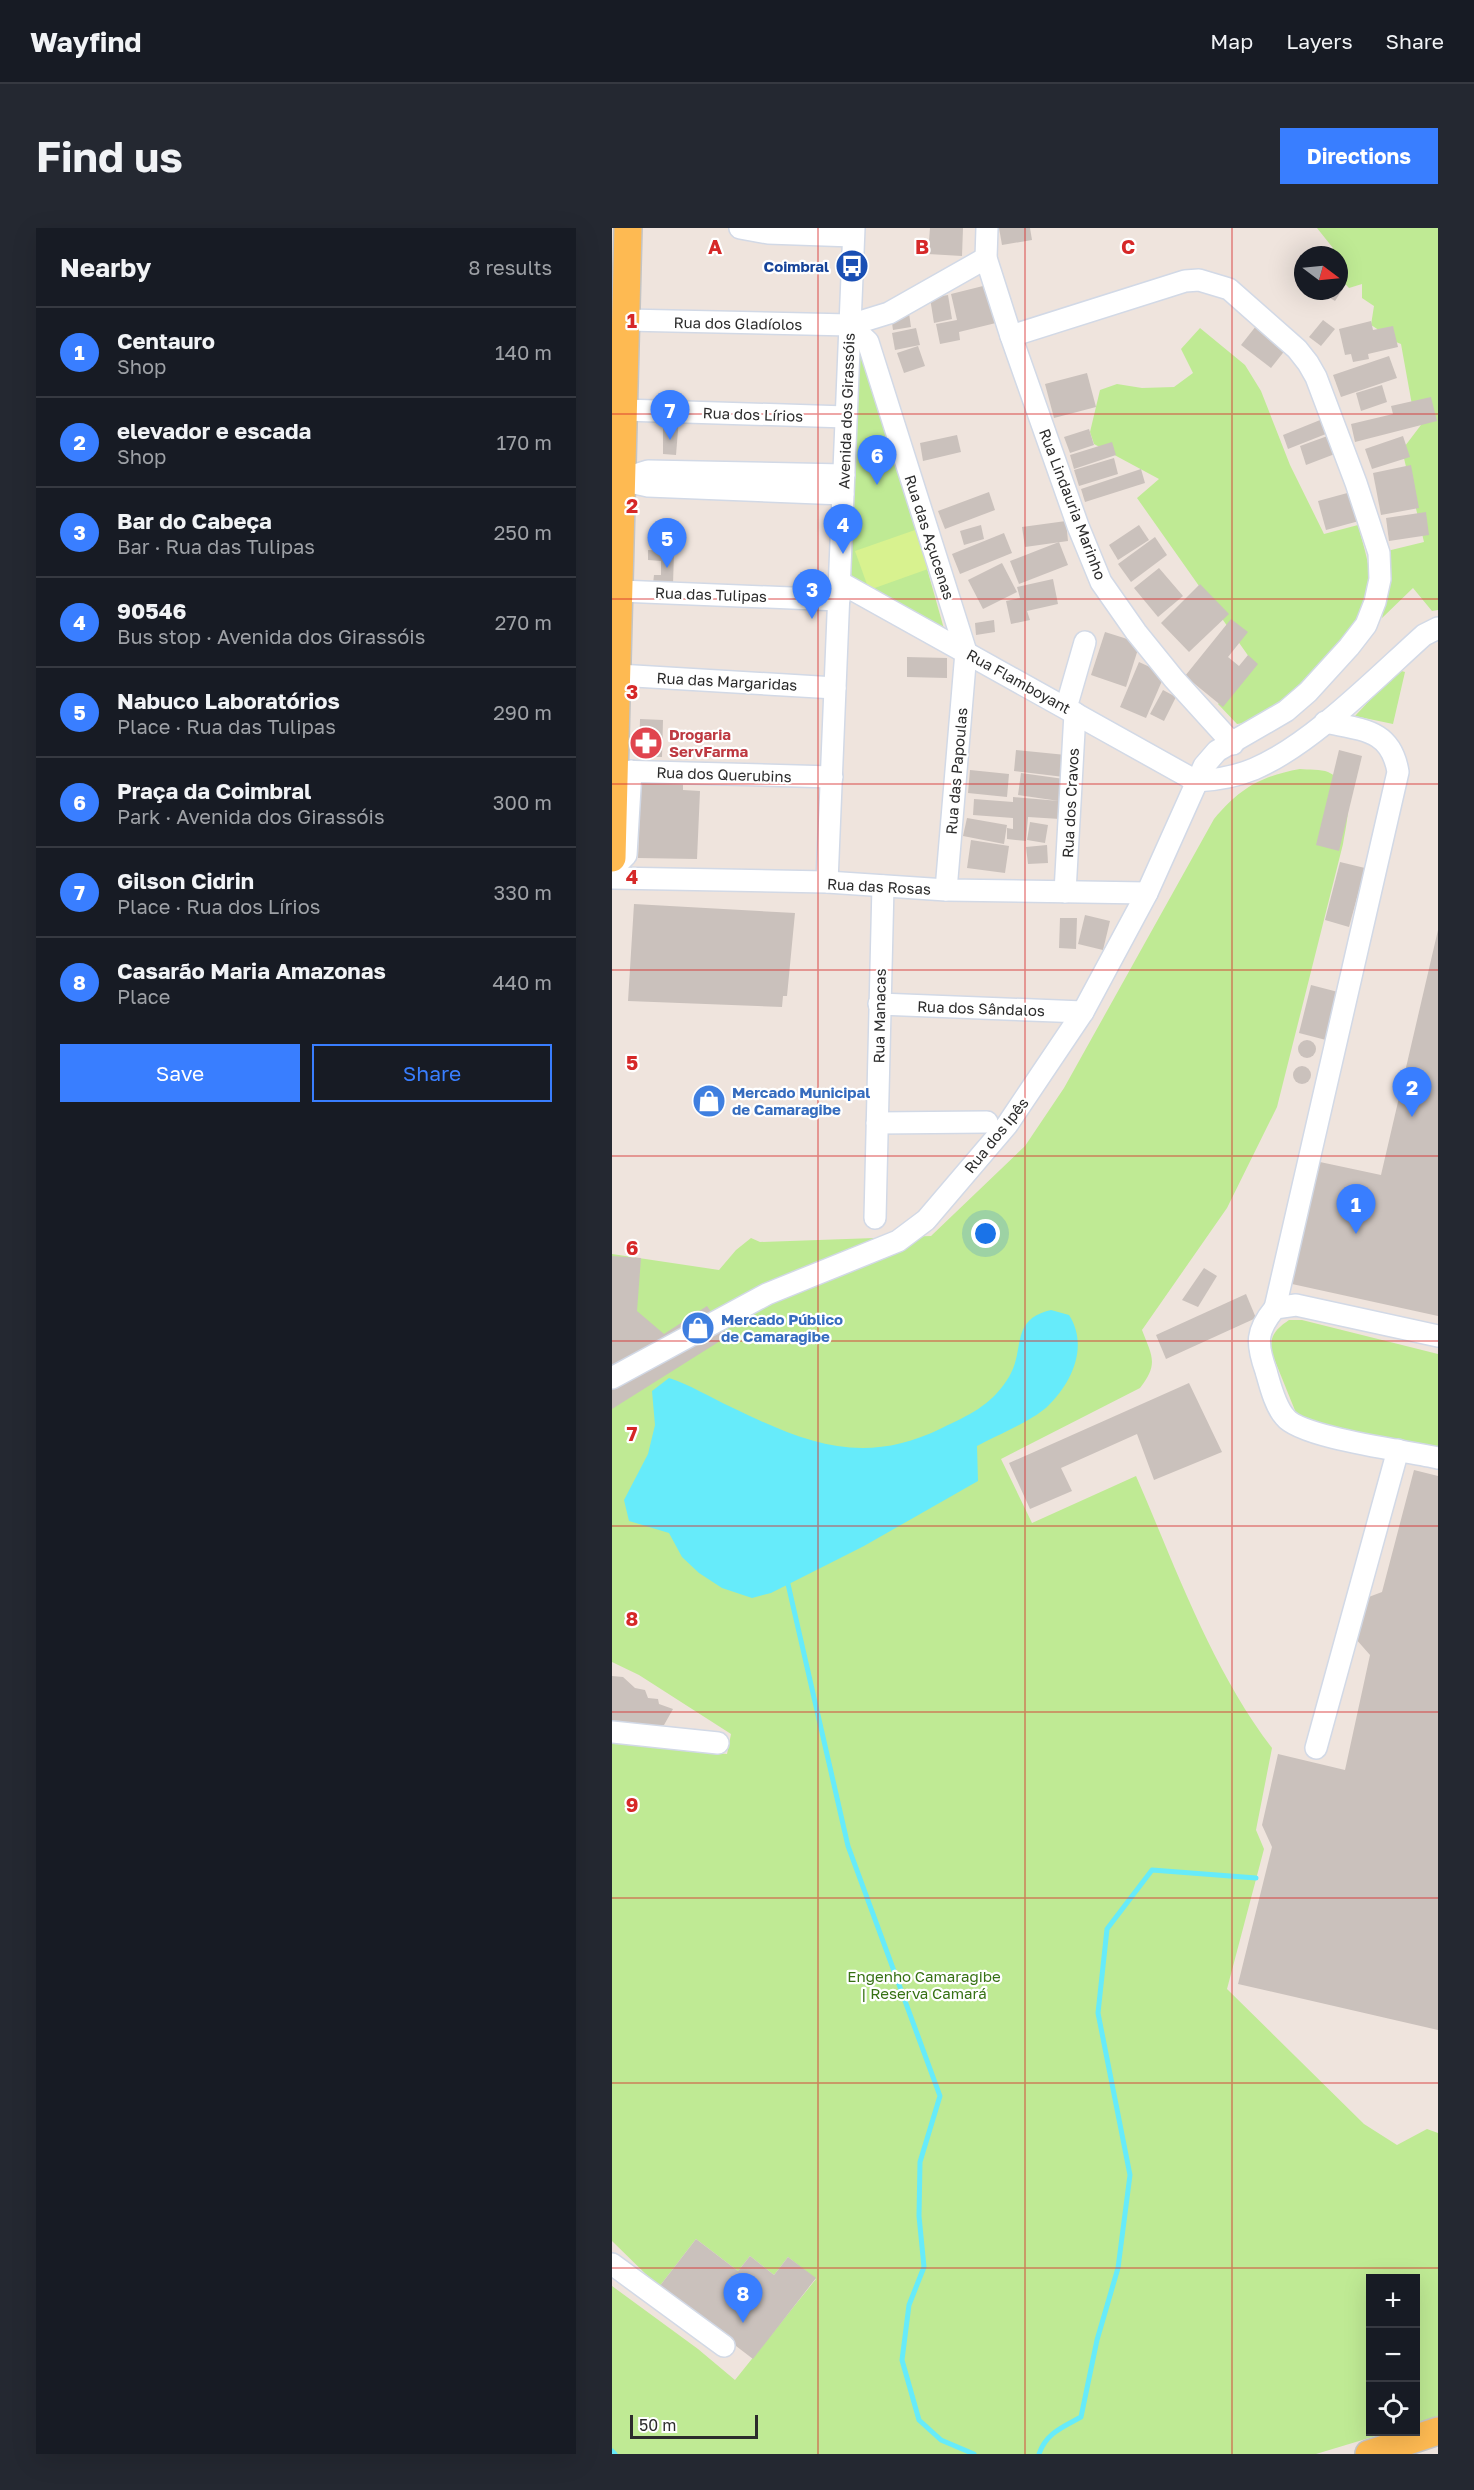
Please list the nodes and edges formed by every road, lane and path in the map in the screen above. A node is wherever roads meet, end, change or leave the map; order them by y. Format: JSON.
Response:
{"nodes":[{"id":1,"x":628,"y":228,"type":"edge"},
{"id":2,"x":740,"y":228,"type":"edge"},
{"id":3,"x":987,"y":228,"type":"edge"},
{"id":4,"x":854,"y":232,"type":"edge"},
{"id":5,"x":986,"y":258,"type":"junction"},
{"id":6,"x":626,"y":320,"type":"junction"},
{"id":7,"x":850,"y":326,"type":"junction"},
{"id":8,"x":1011,"y":336,"type":"junction"},
{"id":9,"x":624,"y":410,"type":"junction"},
{"id":10,"x":846,"y":417,"type":"junction"},
{"id":11,"x":617,"y":478,"type":"edge"},
{"id":12,"x":843,"y":485,"type":"junction"},
{"id":13,"x":620,"y":591,"type":"junction"},
{"id":14,"x":840,"y":592,"type":"junction"},
{"id":15,"x":1438,"y":628,"type":"edge"},
{"id":16,"x":1085,"y":642,"type":"dead end"},
{"id":17,"x":966,"y":652,"type":"junction"},
{"id":18,"x":618,"y":675,"type":"junction"},
{"id":19,"x":835,"y":688,"type":"junction"},
{"id":20,"x":1071,"y":711,"type":"junction"},
{"id":21,"x":1325,"y":722,"type":"junction"},
{"id":22,"x":1233,"y":744,"type":"junction"},
{"id":23,"x":623,"y":771,"type":"junction"},
{"id":24,"x":832,"y":777,"type":"junction"},
{"id":25,"x":1196,"y":781,"type":"junction"},
{"id":26,"x":612,"y":848,"type":"edge"},
{"id":27,"x":612,"y":869,"type":"edge"},
{"id":28,"x":612,"y":878,"type":"edge"},
{"id":29,"x":828,"y":882,"type":"junction"},
{"id":30,"x":883,"y":886,"type":"junction"},
{"id":31,"x":946,"y":890,"type":"junction"},
{"id":32,"x":1065,"y":892,"type":"junction"},
{"id":33,"x":1147,"y":893,"type":"junction"},
{"id":34,"x":879,"y":1004,"type":"junction"},
{"id":35,"x":1083,"y":1012,"type":"junction"},
{"id":36,"x":987,"y":1122,"type":"dead end"},
{"id":37,"x":877,"y":1123,"type":"junction"},
{"id":38,"x":875,"y":1218,"type":"dead end"},
{"id":39,"x":1275,"y":1308,"type":"junction"},
{"id":40,"x":1438,"y":1336,"type":"edge"},
{"id":41,"x":612,"y":1378,"type":"edge"},
{"id":42,"x":1398,"y":1450,"type":"junction"},
{"id":43,"x":1438,"y":1458,"type":"edge"},
{"id":44,"x":612,"y":1732,"type":"edge"},
{"id":45,"x":718,"y":1743,"type":"dead end"},
{"id":46,"x":1316,"y":1748,"type":"dead end"},
{"id":47,"x":612,"y":2264,"type":"edge"},
{"id":48,"x":724,"y":2346,"type":"dead end"},
{"id":49,"x":1438,"y":2430,"type":"edge"},
{"id":50,"x":1369,"y":2454,"type":"edge"}],
"edges":[{"from":1,"to":6,"type":"main road"},
{"from":2,"to":4,"type":"street"},
{"from":3,"to":5,"type":"street","name":"Rua Lindauria Marinho"},
{"from":4,"to":7,"type":"street","name":"Avenida dos Girassóis"},
{"from":5,"to":7,"type":"street","name":"Rua dos Gladíolos"},
{"from":5,"to":8,"type":"street","name":"Rua Lindauria Marinho"},
{"from":6,"to":7,"type":"street","name":"Rua dos Gladíolos"},
{"from":6,"to":9,"type":"main road"},
{"from":7,"to":10,"type":"street","name":"Avenida dos Girassóis"},
{"from":7,"to":17,"type":"street","name":"Rua das Açucenas"},
{"from":8,"to":22,"type":"street","name":"Rua Lindauria Marinho"},
{"from":8,"to":22,"type":"street","name":"Rua dos Ipês"},
{"from":9,"to":10,"type":"street","name":"Rua dos Lírios"},
{"from":9,"to":11,"type":"main road"},
{"from":10,"to":12,"type":"street","name":"Avenida dos Girassóis"},
{"from":11,"to":12,"type":"street"},
{"from":11,"to":13,"type":"main road"},
{"from":12,"to":14,"type":"street","name":"Avenida dos Girassóis"},
{"from":13,"to":14,"type":"street","name":"Rua das Tulipas"},
{"from":13,"to":18,"type":"main road"},
{"from":14,"to":17,"type":"street","name":"Rua Flamboyant"},
{"from":14,"to":19,"type":"street","name":"Avenida dos Girassóis"},
{"from":15,"to":21,"type":"street"},
{"from":16,"to":20,"type":"street","name":"Rua dos Cravos"},
{"from":17,"to":20,"type":"street","name":"Rua Flamboyant"},
{"from":17,"to":31,"type":"street","name":"Rua das Papoulas"},
{"from":18,"to":19,"type":"street","name":"Rua das Margaridas"},
{"from":18,"to":23,"type":"main road"},
{"from":19,"to":24,"type":"street","name":"Avenida dos Girassóis"},
{"from":20,"to":25,"type":"street","name":"Rua Flamboyant"},
{"from":20,"to":32,"type":"street","name":"Rua dos Cravos"},
{"from":21,"to":25,"type":"street"},
{"from":21,"to":39,"type":"street"},
{"from":22,"to":25,"type":"street","name":"Rua dos Ipês"},
{"from":23,"to":24,"type":"street","name":"Rua dos Querubins"},
{"from":23,"to":26,"type":"main road"},
{"from":23,"to":27,"type":"street"},
{"from":24,"to":29,"type":"street","name":"Avenida dos Girassóis"},
{"from":25,"to":33,"type":"street","name":"Rua dos Ipês"},
{"from":28,"to":29,"type":"street","name":"Rua das Rosas"},
{"from":29,"to":30,"type":"street","name":"Rua das Rosas"},
{"from":30,"to":31,"type":"street","name":"Rua das Rosas"},
{"from":30,"to":34,"type":"street","name":"Rua Manacas"},
{"from":31,"to":32,"type":"street","name":"Rua das Rosas"},
{"from":32,"to":33,"type":"street","name":"Rua das Rosas"},
{"from":33,"to":35,"type":"street","name":"Rua dos Ipês"},
{"from":34,"to":35,"type":"street","name":"Rua dos Sândalos"},
{"from":34,"to":37,"type":"street","name":"Rua Manacas"},
{"from":35,"to":41,"type":"street","name":"Rua dos Ipês"},
{"from":36,"to":37,"type":"street","name":"Rua dos Ipês"},
{"from":37,"to":38,"type":"street","name":"Rua Manacas"},
{"from":39,"to":40,"type":"street"},
{"from":39,"to":42,"type":"street"},
{"from":42,"to":43,"type":"street"},
{"from":42,"to":46,"type":"street"},
{"from":44,"to":45,"type":"street"},
{"from":47,"to":48,"type":"street"},
{"from":49,"to":50,"type":"main road"}]}
